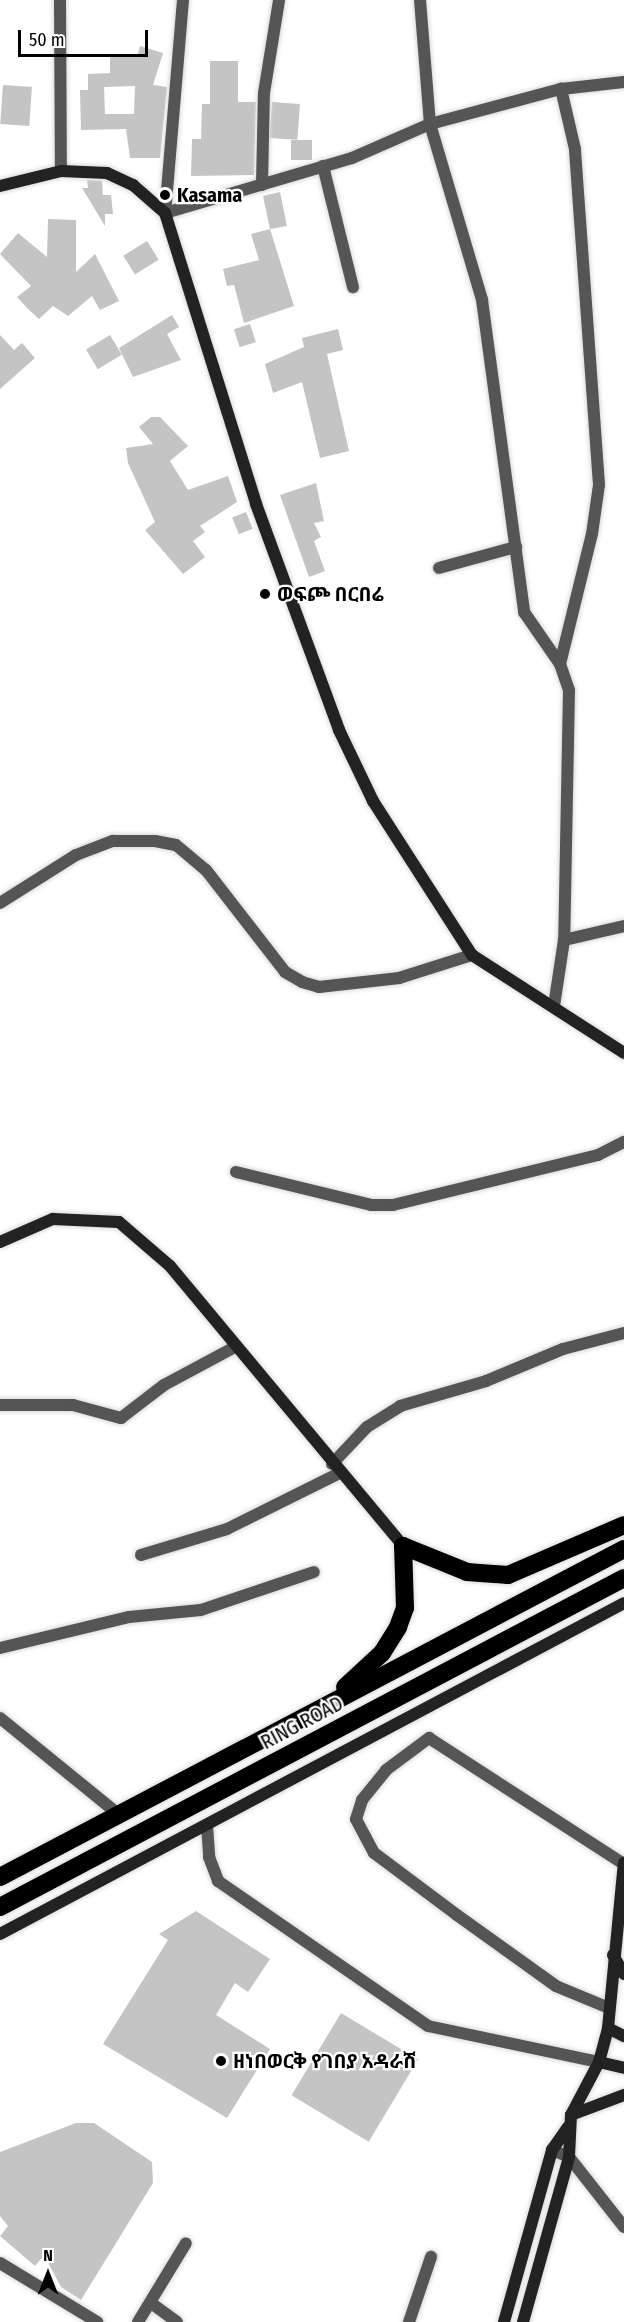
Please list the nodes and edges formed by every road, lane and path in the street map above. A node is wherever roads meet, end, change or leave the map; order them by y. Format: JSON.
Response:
{"nodes":[{"id":1,"x":60,"y":0,"type":"edge"},
{"id":2,"x":183,"y":0,"type":"edge"},
{"id":3,"x":279,"y":0,"type":"edge"},
{"id":4,"x":420,"y":0,"type":"edge"},
{"id":5,"x":624,"y":82,"type":"edge"},
{"id":6,"x":561,"y":89,"type":"junction"},
{"id":7,"x":430,"y":124,"type":"junction"},
{"id":8,"x":324,"y":166,"type":"junction"},
{"id":9,"x":61,"y":171,"type":"junction"},
{"id":10,"x":262,"y":185,"type":"junction"},
{"id":11,"x":0,"y":186,"type":"edge"},
{"id":12,"x":165,"y":213,"type":"junction"},
{"id":13,"x":353,"y":287,"type":"dead end"},
{"id":14,"x":516,"y":546,"type":"junction"},
{"id":15,"x":439,"y":568,"type":"dead end"},
{"id":16,"x":560,"y":664,"type":"junction"},
{"id":17,"x":0,"y":903,"type":"edge"},
{"id":18,"x":624,"y":926,"type":"edge"},
{"id":19,"x":564,"y":940,"type":"junction"},
{"id":20,"x":472,"y":955,"type":"junction"},
{"id":21,"x":554,"y":1006,"type":"junction"},
{"id":22,"x":624,"y":1053,"type":"edge"},
{"id":23,"x":624,"y":1142,"type":"edge"},
{"id":24,"x":236,"y":1172,"type":"dead end"},
{"id":25,"x":0,"y":1242,"type":"edge"},
{"id":26,"x":624,"y":1333,"type":"edge"},
{"id":27,"x":235,"y":1347,"type":"junction"},
{"id":28,"x":0,"y":1405,"type":"edge"},
{"id":29,"x":336,"y":1468,"type":"junction"},
{"id":30,"x":624,"y":1525,"type":"edge"},
{"id":31,"x":403,"y":1546,"type":"junction"},
{"id":32,"x":624,"y":1549,"type":"edge"},
{"id":33,"x":141,"y":1555,"type":"dead end"},
{"id":34,"x":314,"y":1572,"type":"dead end"},
{"id":35,"x":624,"y":1578,"type":"edge"},
{"id":36,"x":624,"y":1603,"type":"edge"},
{"id":37,"x":0,"y":1648,"type":"edge"},
{"id":38,"x":306,"y":1717,"type":"junction"},
{"id":39,"x":0,"y":1718,"type":"edge"},
{"id":40,"x":117,"y":1813,"type":"junction"},
{"id":41,"x":207,"y":1825,"type":"junction"},
{"id":42,"x":624,"y":1863,"type":"edge"},
{"id":43,"x":0,"y":1877,"type":"edge"},
{"id":44,"x":0,"y":1907,"type":"edge"},
{"id":45,"x":0,"y":1934,"type":"edge"},
{"id":46,"x":612,"y":1953,"type":"junction"},
{"id":47,"x":624,"y":1974,"type":"edge"},
{"id":48,"x":609,"y":2008,"type":"junction"},
{"id":49,"x":608,"y":2028,"type":"junction"},
{"id":50,"x":624,"y":2036,"type":"edge"},
{"id":51,"x":598,"y":2062,"type":"junction"},
{"id":52,"x":624,"y":2068,"type":"edge"},
{"id":53,"x":624,"y":2095,"type":"edge"},
{"id":54,"x":569,"y":2121,"type":"junction"},
{"id":55,"x":552,"y":2150,"type":"junction"},
{"id":56,"x":568,"y":2157,"type":"junction"},
{"id":57,"x":624,"y":2227,"type":"edge"},
{"id":58,"x":186,"y":2243,"type":"dead end"},
{"id":59,"x":431,"y":2257,"type":"dead end"},
{"id":60,"x":0,"y":2263,"type":"edge"},
{"id":61,"x":151,"y":2303,"type":"junction"},
{"id":62,"x":96,"y":2322,"type":"edge"},
{"id":63,"x":138,"y":2322,"type":"edge"},
{"id":64,"x":177,"y":2322,"type":"edge"},
{"id":65,"x":409,"y":2322,"type":"edge"},
{"id":66,"x":504,"y":2322,"type":"edge"},
{"id":67,"x":523,"y":2322,"type":"edge"}],
"edges":[{"from":1,"to":9,"type":"street"},
{"from":2,"to":12,"type":"street"},
{"from":3,"to":10,"type":"street"},
{"from":4,"to":7,"type":"street"},
{"from":5,"to":6,"type":"street"},
{"from":6,"to":7,"type":"street"},
{"from":6,"to":16,"type":"street"},
{"from":7,"to":8,"type":"street"},
{"from":7,"to":14,"type":"street"},
{"from":8,"to":10,"type":"street"},
{"from":8,"to":13,"type":"street"},
{"from":9,"to":11,"type":"street"},
{"from":9,"to":12,"type":"street"},
{"from":10,"to":12,"type":"street"},
{"from":12,"to":20,"type":"street"},
{"from":14,"to":15,"type":"street"},
{"from":14,"to":16,"type":"street"},
{"from":16,"to":19,"type":"street"},
{"from":17,"to":20,"type":"street"},
{"from":18,"to":19,"type":"street"},
{"from":19,"to":21,"type":"street"},
{"from":20,"to":21,"type":"street"},
{"from":21,"to":22,"type":"street"},
{"from":23,"to":24,"type":"street"},
{"from":25,"to":27,"type":"street"},
{"from":26,"to":29,"type":"street"},
{"from":27,"to":28,"type":"street"},
{"from":27,"to":29,"type":"street"},
{"from":29,"to":31,"type":"street"},
{"from":29,"to":33,"type":"street"},
{"from":30,"to":31,"type":"highway"},
{"from":31,"to":38,"type":"highway"},
{"from":32,"to":38,"type":"highway","name":"RING ROAD"},
{"from":34,"to":37,"type":"street"},
{"from":35,"to":44,"type":"highway","name":"RING ROAD"},
{"from":36,"to":41,"type":"street"},
{"from":38,"to":40,"type":"highway","name":"RING ROAD"},
{"from":39,"to":40,"type":"street"},
{"from":40,"to":43,"type":"highway","name":"RING ROAD"},
{"from":41,"to":45,"type":"street"},
{"from":41,"to":51,"type":"street"},
{"from":42,"to":46,"type":"street"},
{"from":42,"to":48,"type":"street"},
{"from":46,"to":47,"type":"street"},
{"from":46,"to":48,"type":"street"},
{"from":48,"to":49,"type":"street"},
{"from":49,"to":50,"type":"street"},
{"from":49,"to":51,"type":"street"},
{"from":51,"to":52,"type":"street"},
{"from":51,"to":54,"type":"street"},
{"from":53,"to":54,"type":"street"},
{"from":54,"to":55,"type":"street"},
{"from":54,"to":56,"type":"street"},
{"from":55,"to":56,"type":"street"},
{"from":55,"to":66,"type":"street"},
{"from":56,"to":57,"type":"street"},
{"from":56,"to":67,"type":"street"},
{"from":58,"to":61,"type":"street"},
{"from":59,"to":65,"type":"street"},
{"from":60,"to":62,"type":"street"},
{"from":61,"to":63,"type":"street"},
{"from":61,"to":64,"type":"street"}]}
